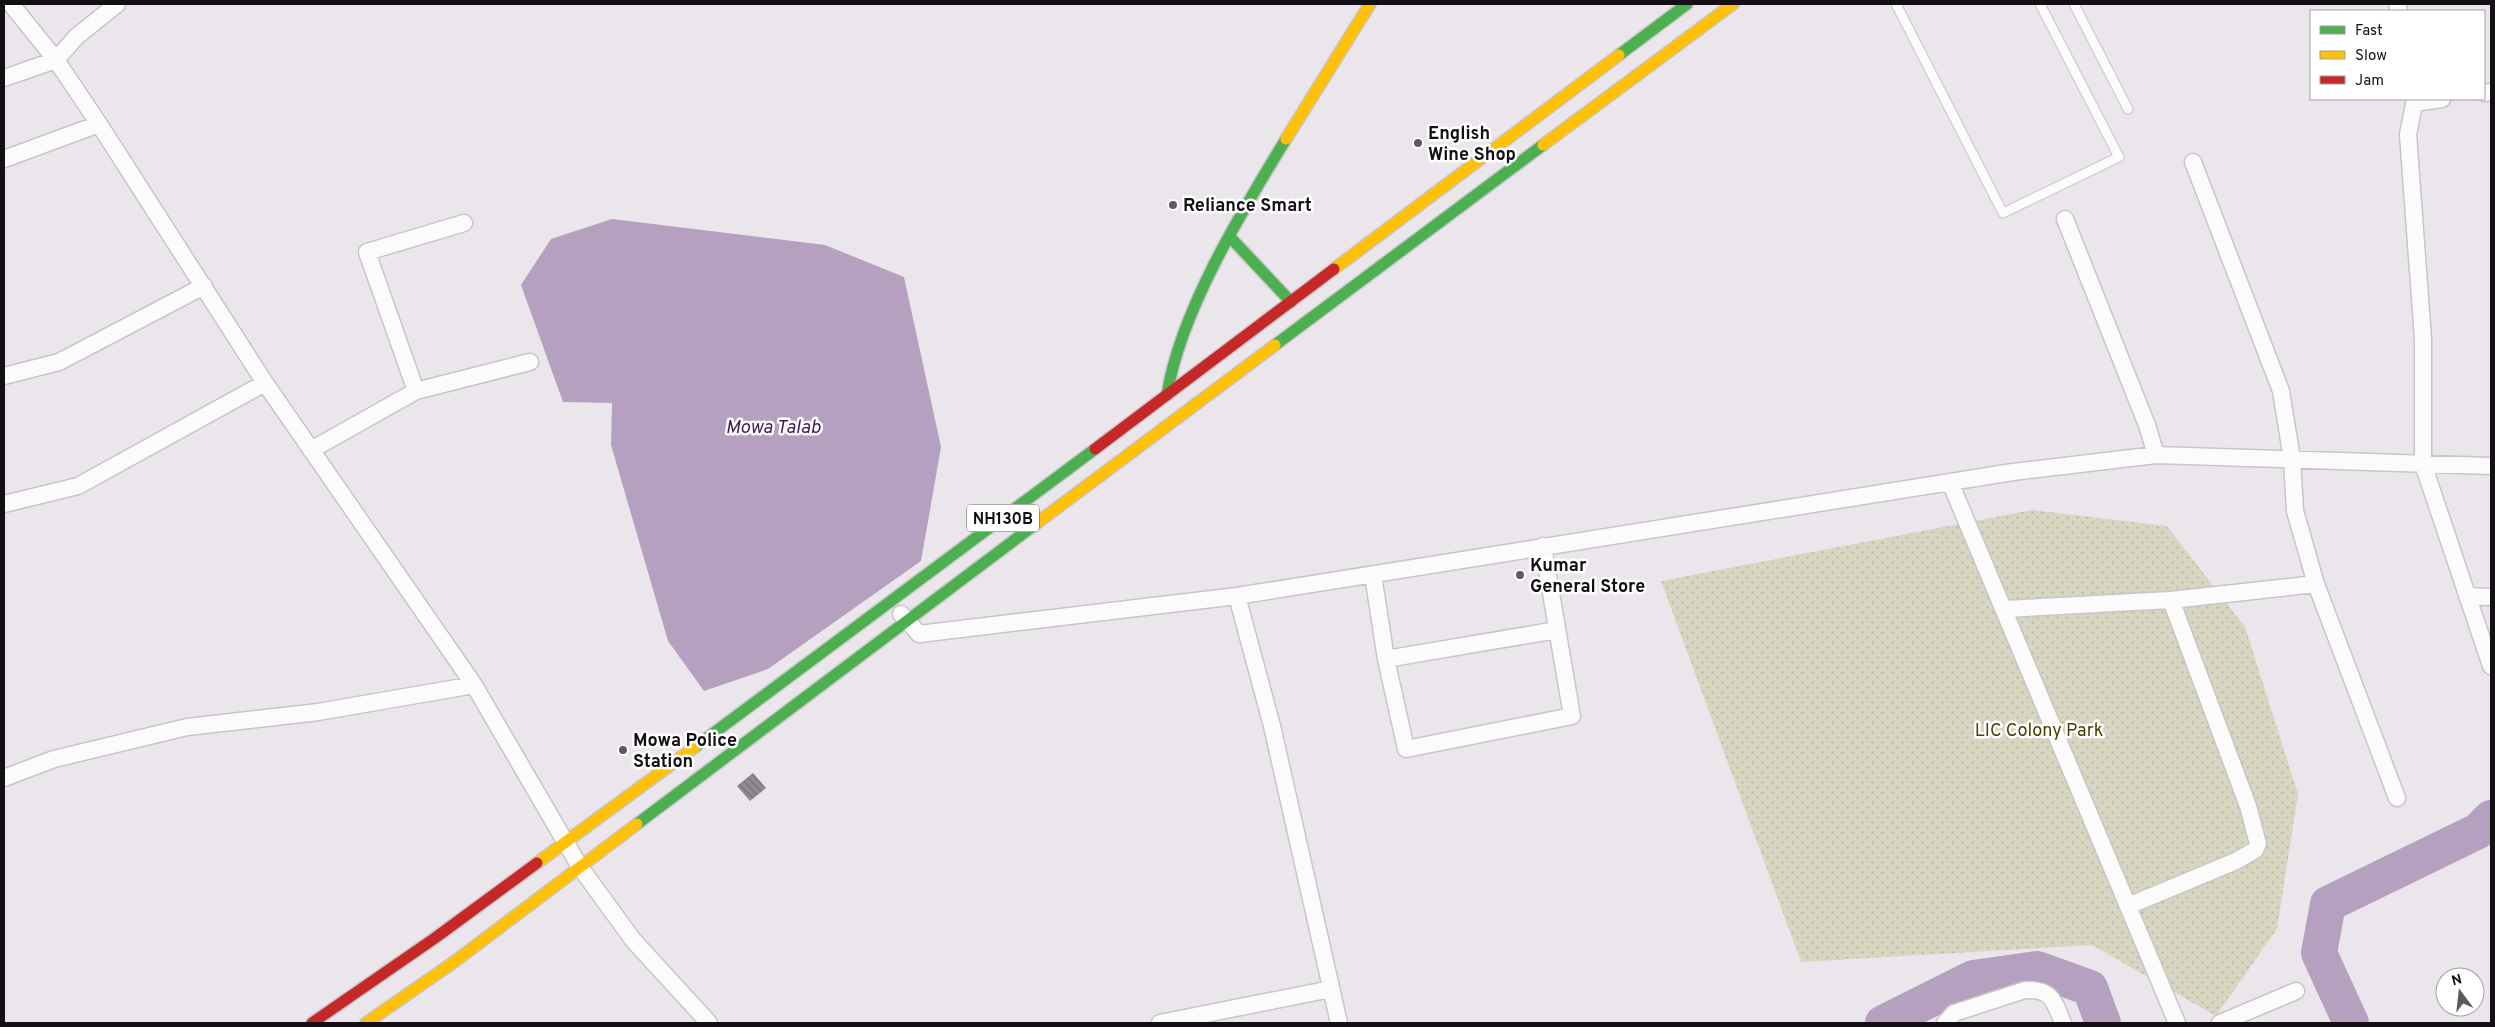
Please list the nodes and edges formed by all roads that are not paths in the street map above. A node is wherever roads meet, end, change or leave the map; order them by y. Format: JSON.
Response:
{"nodes":[{"id":1,"x":11,"y":4,"type":"edge"},
{"id":2,"x":117,"y":4,"type":"edge"},
{"id":3,"x":1370,"y":4,"type":"edge"},
{"id":4,"x":1687,"y":4,"type":"edge"},
{"id":5,"x":1733,"y":4,"type":"edge"},
{"id":6,"x":1896,"y":4,"type":"edge"},
{"id":7,"x":2040,"y":4,"type":"edge"},
{"id":8,"x":2074,"y":4,"type":"edge"},
{"id":9,"x":56,"y":60,"type":"junction"},
{"id":10,"x":4,"y":78,"type":"edge"},
{"id":11,"x":2428,"y":100,"type":"edge"},
{"id":12,"x":2414,"y":101,"type":"edge"},
{"id":13,"x":2128,"y":109,"type":"dead end"},
{"id":14,"x":99,"y":124,"type":"junction"},
{"id":15,"x":4,"y":159,"type":"edge"},
{"id":16,"x":2193,"y":162,"type":"dead end"},
{"id":17,"x":2065,"y":219,"type":"dead end"},
{"id":18,"x":464,"y":223,"type":"dead end"},
{"id":19,"x":1230,"y":237,"type":"junction"},
{"id":20,"x":204,"y":286,"type":"junction"},
{"id":21,"x":1291,"y":302,"type":"junction"},
{"id":22,"x":530,"y":362,"type":"dead end"},
{"id":23,"x":4,"y":376,"type":"edge"},
{"id":24,"x":265,"y":383,"type":"junction"},
{"id":25,"x":416,"y":391,"type":"junction"},
{"id":26,"x":1167,"y":395,"type":"junction"},
{"id":27,"x":311,"y":450,"type":"junction"},
{"id":28,"x":2156,"y":455,"type":"junction"},
{"id":29,"x":2292,"y":459,"type":"junction"},
{"id":30,"x":2423,"y":464,"type":"junction"},
{"id":31,"x":2491,"y":466,"type":"edge"},
{"id":32,"x":1950,"y":482,"type":"junction"},
{"id":33,"x":4,"y":504,"type":"edge"},
{"id":34,"x":1543,"y":546,"type":"junction"},
{"id":35,"x":1373,"y":575,"type":"junction"},
{"id":36,"x":2316,"y":584,"type":"junction"},
{"id":37,"x":1237,"y":596,"type":"junction"},
{"id":38,"x":2467,"y":596,"type":"junction"},
{"id":39,"x":2491,"y":597,"type":"edge"},
{"id":40,"x":2171,"y":600,"type":"junction"},
{"id":41,"x":892,"y":602,"type":"junction"},
{"id":42,"x":2005,"y":609,"type":"junction"},
{"id":43,"x":906,"y":620,"type":"junction"},
{"id":44,"x":1556,"y":630,"type":"junction"},
{"id":45,"x":1386,"y":660,"type":"junction"},
{"id":46,"x":2491,"y":666,"type":"edge"},
{"id":47,"x":474,"y":685,"type":"junction"},
{"id":48,"x":4,"y":778,"type":"edge"},
{"id":49,"x":2397,"y":798,"type":"dead end"},
{"id":50,"x":564,"y":843,"type":"junction"},
{"id":51,"x":580,"y":867,"type":"junction"},
{"id":52,"x":2128,"y":906,"type":"junction"},
{"id":53,"x":1331,"y":989,"type":"junction"},
{"id":54,"x":2296,"y":991,"type":"dead end"},
{"id":55,"x":389,"y":1016,"type":"edge"},
{"id":56,"x":312,"y":1023,"type":"edge"},
{"id":57,"x":366,"y":1023,"type":"edge"},
{"id":58,"x":709,"y":1023,"type":"edge"},
{"id":59,"x":1160,"y":1023,"type":"edge"},
{"id":60,"x":1339,"y":1023,"type":"edge"},
{"id":61,"x":1945,"y":1023,"type":"edge"},
{"id":62,"x":2063,"y":1023,"type":"edge"},
{"id":63,"x":2177,"y":1023,"type":"edge"},
{"id":64,"x":2220,"y":1023,"type":"edge"}],
"edges":[{"from":1,"to":9,"type":"street"},
{"from":2,"to":9,"type":"street"},
{"from":3,"to":19,"type":"main road"},
{"from":4,"to":21,"type":"main road","number":"NH130B"},
{"from":5,"to":43,"type":"main road","number":"NH130B"},
{"from":6,"to":7,"type":"lane"},
{"from":8,"to":13,"type":"lane"},
{"from":9,"to":10,"type":"street"},
{"from":9,"to":14,"type":"street"},
{"from":11,"to":12,"type":"street"},
{"from":12,"to":30,"type":"street"},
{"from":14,"to":15,"type":"street"},
{"from":14,"to":20,"type":"street"},
{"from":16,"to":29,"type":"street"},
{"from":17,"to":28,"type":"street"},
{"from":18,"to":25,"type":"street"},
{"from":19,"to":21,"type":"main road"},
{"from":19,"to":26,"type":"main road"},
{"from":20,"to":23,"type":"street"},
{"from":20,"to":24,"type":"street"},
{"from":21,"to":26,"type":"main road","number":"NH130B"},
{"from":22,"to":25,"type":"street"},
{"from":24,"to":27,"type":"street"},
{"from":24,"to":33,"type":"street"},
{"from":25,"to":27,"type":"street"},
{"from":26,"to":41,"type":"main road","number":"NH130B"},
{"from":27,"to":47,"type":"street"},
{"from":28,"to":29,"type":"street"},
{"from":28,"to":32,"type":"street"},
{"from":29,"to":30,"type":"street"},
{"from":29,"to":36,"type":"street"},
{"from":30,"to":31,"type":"street"},
{"from":30,"to":38,"type":"street"},
{"from":32,"to":34,"type":"street"},
{"from":32,"to":42,"type":"street"},
{"from":34,"to":35,"type":"street"},
{"from":34,"to":44,"type":"street"},
{"from":35,"to":37,"type":"street"},
{"from":35,"to":45,"type":"street"},
{"from":36,"to":40,"type":"street"},
{"from":36,"to":49,"type":"street"},
{"from":37,"to":43,"type":"street"},
{"from":37,"to":53,"type":"street"},
{"from":38,"to":39,"type":"street"},
{"from":38,"to":46,"type":"street"},
{"from":40,"to":42,"type":"street"},
{"from":40,"to":52,"type":"street"},
{"from":41,"to":43,"type":"street"},
{"from":41,"to":50,"type":"main road","number":"NH130B"},
{"from":42,"to":52,"type":"street"},
{"from":43,"to":51,"type":"main road","number":"NH130B"},
{"from":44,"to":45,"type":"street"},
{"from":44,"to":45,"type":"street"},
{"from":47,"to":48,"type":"street"},
{"from":47,"to":50,"type":"street"},
{"from":50,"to":51,"type":"street"},
{"from":50,"to":56,"type":"main road","number":"NH130B"},
{"from":51,"to":55,"type":"main road","number":"NH130B"},
{"from":51,"to":58,"type":"street"},
{"from":52,"to":63,"type":"street"},
{"from":53,"to":59,"type":"street"},
{"from":53,"to":60,"type":"street"},
{"from":54,"to":64,"type":"street"},
{"from":55,"to":57,"type":"main road","number":"NH130B"},
{"from":61,"to":62,"type":"street"}]}
